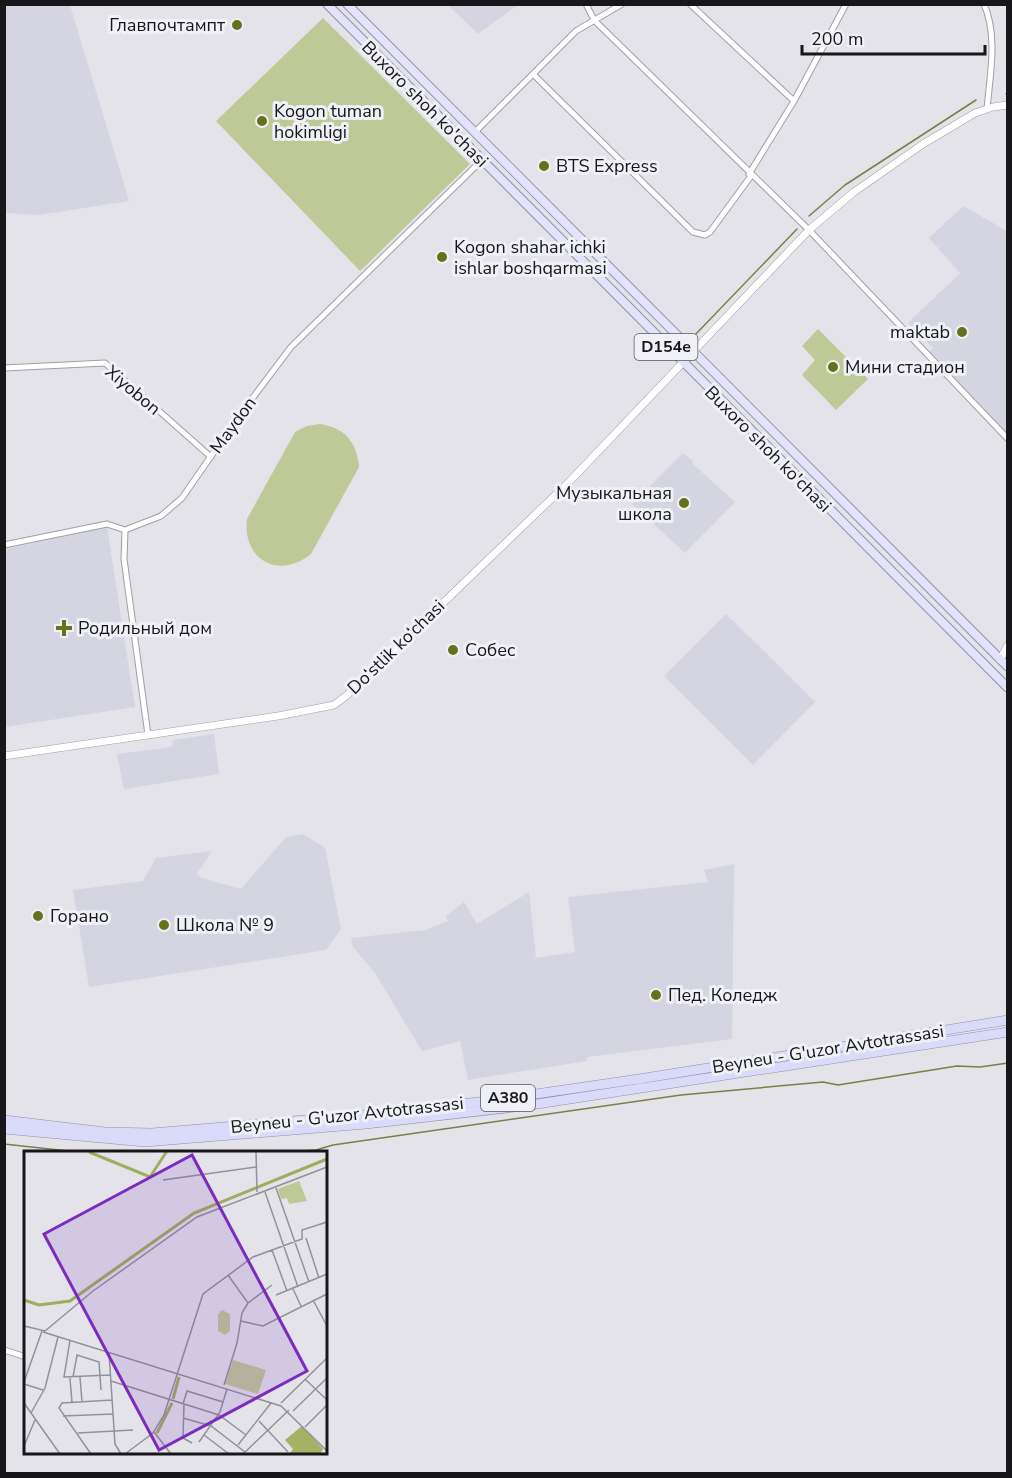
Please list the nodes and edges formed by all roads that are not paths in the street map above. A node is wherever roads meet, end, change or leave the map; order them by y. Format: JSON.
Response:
{"nodes":[{"id":1,"x":327,"y":4,"type":"edge"},
{"id":2,"x":347,"y":4,"type":"edge"},
{"id":3,"x":586,"y":4,"type":"edge"},
{"id":4,"x":622,"y":4,"type":"edge"},
{"id":5,"x":690,"y":4,"type":"edge"},
{"id":6,"x":846,"y":4,"type":"edge"},
{"id":7,"x":984,"y":4,"type":"edge"},
{"id":8,"x":594,"y":20,"type":"junction"},
{"id":9,"x":533,"y":74,"type":"junction"},
{"id":10,"x":794,"y":101,"type":"junction"},
{"id":11,"x":1008,"y":105,"type":"edge"},
{"id":12,"x":987,"y":109,"type":"junction"},
{"id":13,"x":475,"y":132,"type":"junction"},
{"id":14,"x":492,"y":150,"type":"junction"},
{"id":15,"x":481,"y":161,"type":"junction"},
{"id":16,"x":750,"y":175,"type":"junction"},
{"id":17,"x":808,"y":230,"type":"junction"},
{"id":18,"x":692,"y":352,"type":"junction"},
{"id":19,"x":682,"y":363,"type":"junction"},
{"id":20,"x":4,"y":368,"type":"edge"},
{"id":21,"x":1008,"y":439,"type":"edge"},
{"id":22,"x":210,"y":457,"type":"junction"},
{"id":23,"x":125,"y":530,"type":"junction"},
{"id":24,"x":4,"y":545,"type":"edge"},
{"id":25,"x":1008,"y":645,"type":"edge"},
{"id":26,"x":1000,"y":660,"type":"junction"},
{"id":27,"x":1008,"y":667,"type":"edge"},
{"id":28,"x":1008,"y":688,"type":"edge"},
{"id":29,"x":148,"y":735,"type":"junction"},
{"id":30,"x":4,"y":756,"type":"edge"},
{"id":31,"x":1008,"y":1020,"type":"edge"},
{"id":32,"x":1008,"y":1032,"type":"edge"},
{"id":33,"x":4,"y":1120,"type":"edge"},
{"id":34,"x":4,"y":1129,"type":"edge"},
{"id":35,"x":4,"y":1350,"type":"edge"},
{"id":36,"x":24,"y":1356,"type":"edge"}],
"edges":[{"from":1,"to":15,"type":"main road","name":"Buxoro shoh ko'chasi","number":"D154e"},
{"from":2,"to":13,"type":"main road","name":"Buxoro shoh ko'chasi","number":"D154e"},
{"from":3,"to":8,"type":"street"},
{"from":4,"to":8,"type":"street"},
{"from":5,"to":10,"type":"street"},
{"from":6,"to":10,"type":"street"},
{"from":7,"to":12,"type":"street"},
{"from":8,"to":9,"type":"street"},
{"from":8,"to":16,"type":"street"},
{"from":9,"to":13,"type":"street"},
{"from":9,"to":16,"type":"street"},
{"from":10,"to":16,"type":"street"},
{"from":11,"to":12,"type":"street","name":"Do‘stlik ko‘chasi"},
{"from":12,"to":17,"type":"street","name":"Do‘stlik ko‘chasi"},
{"from":13,"to":14,"type":"main road","name":"Buxoro shoh ko'chasi","number":"D154e"},
{"from":14,"to":15,"type":"main road"},
{"from":14,"to":18,"type":"main road","name":"Buxoro shoh ko'chasi","number":"D154e"},
{"from":15,"to":19,"type":"main road","name":"Buxoro shoh ko'chasi","number":"D154e"},
{"from":15,"to":22,"type":"street","name":"Maydon"},
{"from":16,"to":17,"type":"street"},
{"from":17,"to":18,"type":"street","name":"Do‘stlik ko‘chasi"},
{"from":17,"to":21,"type":"street"},
{"from":18,"to":19,"type":"street","name":"Do‘stlik ko‘chasi"},
{"from":18,"to":26,"type":"main road","name":"Buxoro shoh ko'chasi","number":"D154e"},
{"from":19,"to":28,"type":"main road","name":"Buxoro shoh ko'chasi","number":"D154e"},
{"from":19,"to":29,"type":"street","name":"Do‘stlik ko‘chasi"},
{"from":20,"to":22,"type":"street","name":"Xiyobon"},
{"from":22,"to":23,"type":"street","name":"Maydon"},
{"from":23,"to":24,"type":"street"},
{"from":23,"to":29,"type":"street"},
{"from":25,"to":26,"type":"street"},
{"from":26,"to":27,"type":"main road","name":"Buxoro shoh ko'chasi","number":"D154e"},
{"from":29,"to":30,"type":"street","name":"Do‘stlik ko‘chasi"},
{"from":31,"to":33,"type":"highway","name":"Beyneu - G'uzor Avtotrassasi","number":"A380"},
{"from":32,"to":34,"type":"highway","name":"Beyneu - G'uzor Avtotrassasi","number":"A380"},
{"from":35,"to":36,"type":"street"}]}
